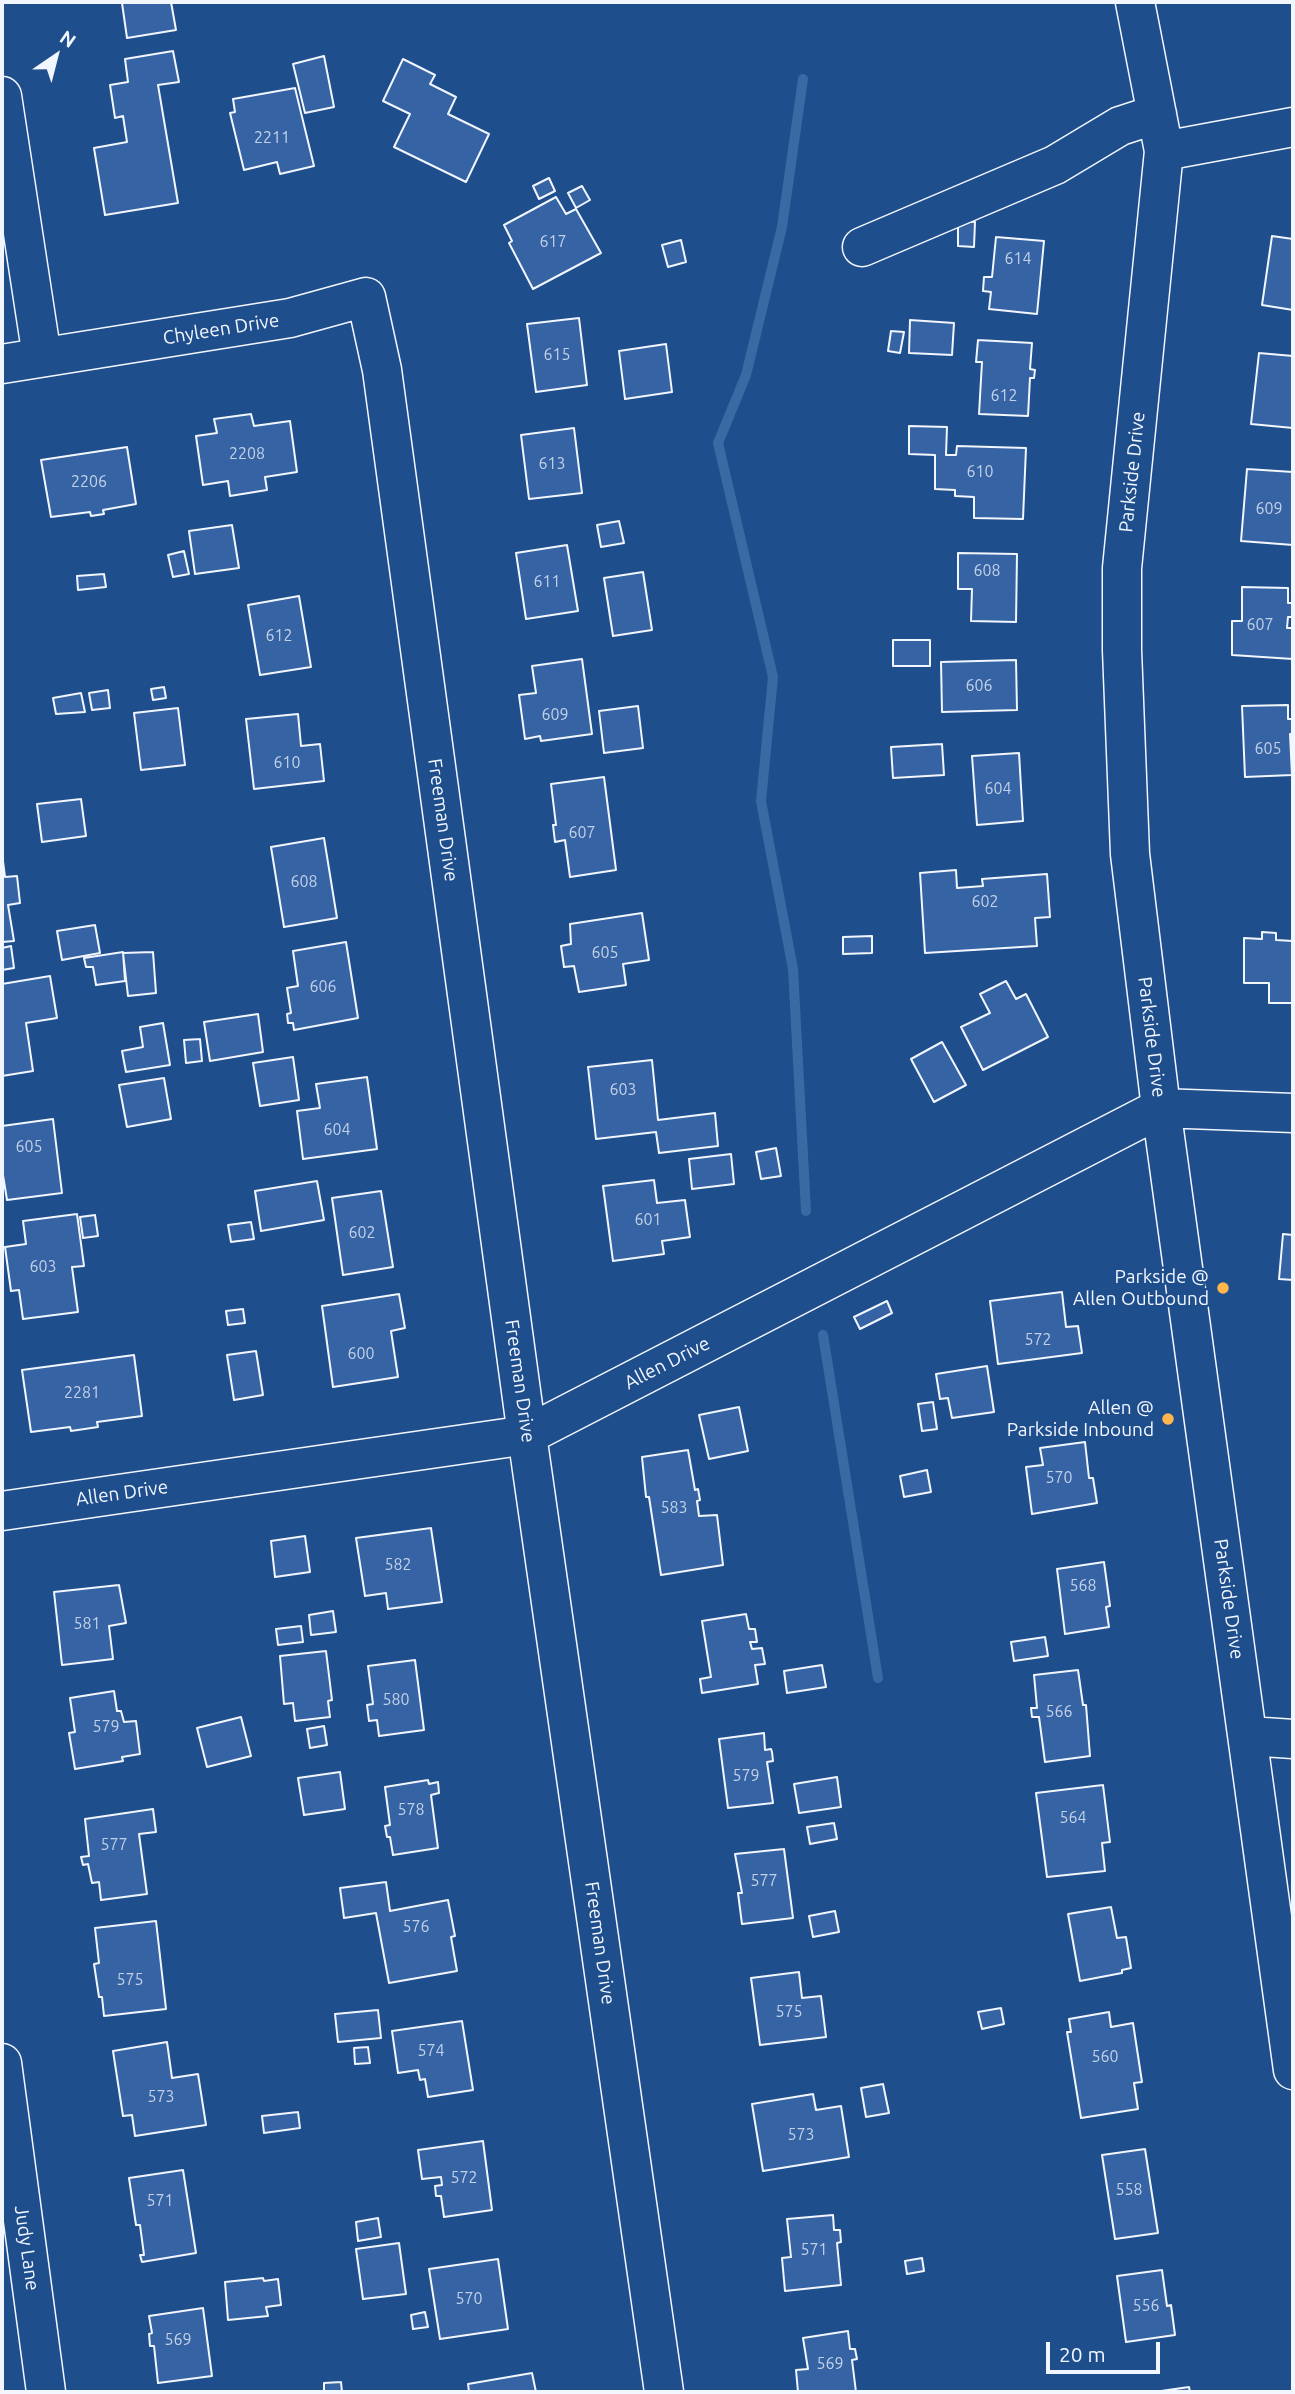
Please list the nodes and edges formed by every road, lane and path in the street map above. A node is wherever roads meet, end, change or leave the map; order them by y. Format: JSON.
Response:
{"nodes":[{"id":1,"x":1135,"y":2,"type":"edge"},
{"id":2,"x":2,"y":96,"type":"edge"},
{"id":3,"x":1293,"y":127,"type":"edge"},
{"id":4,"x":1160,"y":132,"type":"junction"},
{"id":5,"x":862,"y":247,"type":"dead end"},
{"id":6,"x":42,"y":357,"type":"junction"},
{"id":7,"x":2,"y":364,"type":"edge"},
{"id":8,"x":382,"y":370,"type":"joint"},
{"id":9,"x":1161,"y":1108,"type":"junction"},
{"id":10,"x":1293,"y":1113,"type":"edge"},
{"id":11,"x":527,"y":1435,"type":"junction"},
{"id":12,"x":2,"y":1510,"type":"edge"},
{"id":13,"x":1248,"y":1736,"type":"junction"},
{"id":14,"x":1293,"y":1738,"type":"edge"},
{"id":15,"x":2,"y":2063,"type":"edge"},
{"id":16,"x":1293,"y":2070,"type":"edge"},
{"id":17,"x":46,"y":2392,"type":"edge"},
{"id":18,"x":664,"y":2392,"type":"edge"}],
"edges":[{"from":1,"to":4,"type":"street","name":"Parkside Drive"},
{"from":2,"to":6,"type":"street"},
{"from":3,"to":4,"type":"street"},
{"from":4,"to":5,"type":"street"},
{"from":4,"to":9,"type":"street","name":"Parkside Drive"},
{"from":6,"to":7,"type":"street","name":"Chyleen Drive"},
{"from":6,"to":8,"type":"street","name":"Chyleen Drive"},
{"from":8,"to":11,"type":"street","name":"Freeman Drive"},
{"from":9,"to":10,"type":"street","name":"Allen Drive"},
{"from":9,"to":11,"type":"street","name":"Allen Drive"},
{"from":9,"to":13,"type":"street","name":"Parkside Drive"},
{"from":11,"to":12,"type":"street","name":"Allen Drive"},
{"from":11,"to":18,"type":"street","name":"Freeman Drive"},
{"from":13,"to":14,"type":"street"},
{"from":13,"to":16,"type":"street","name":"Parkside Drive"},
{"from":15,"to":17,"type":"street","name":"Judy Lane"}]}
